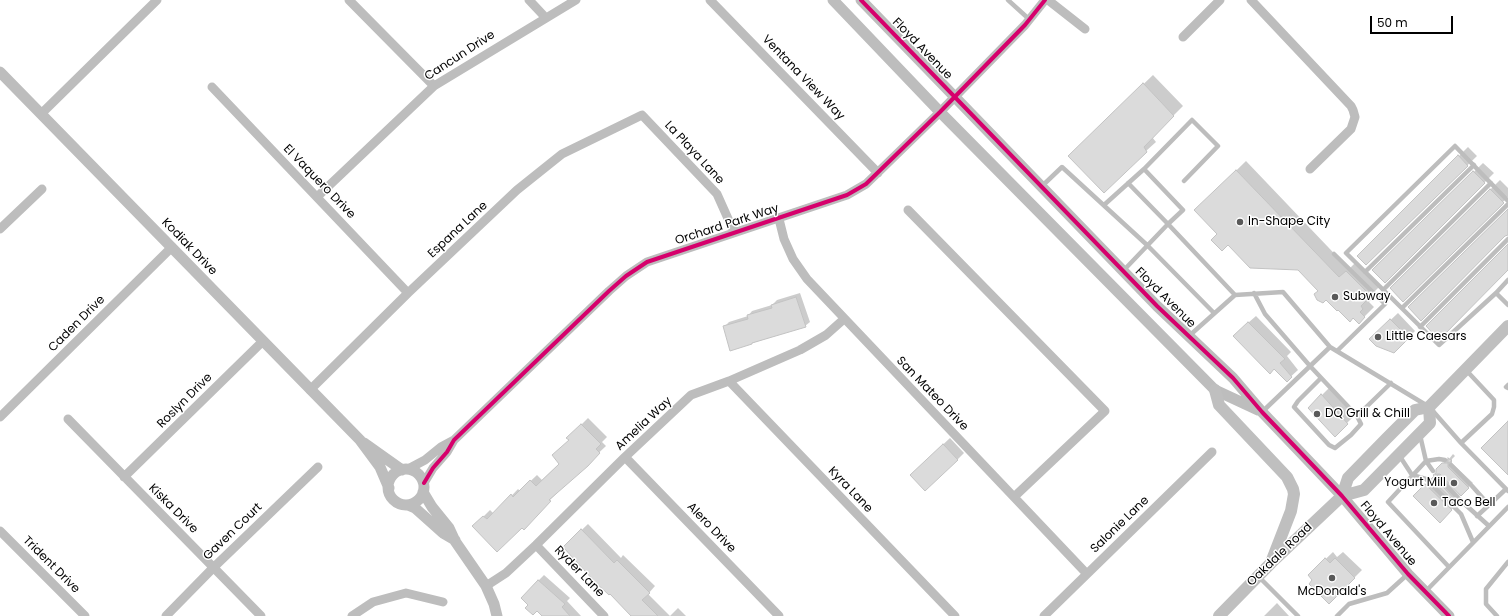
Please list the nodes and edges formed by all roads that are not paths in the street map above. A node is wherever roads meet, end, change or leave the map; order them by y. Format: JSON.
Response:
{"nodes":[{"id":1,"x":157,"y":0,"type":"edge"},
{"id":2,"x":349,"y":0,"type":"edge"},
{"id":3,"x":529,"y":0,"type":"edge"},
{"id":4,"x":576,"y":0,"type":"edge"},
{"id":5,"x":710,"y":0,"type":"edge"},
{"id":6,"x":833,"y":0,"type":"edge"},
{"id":7,"x":861,"y":0,"type":"edge"},
{"id":8,"x":1008,"y":0,"type":"edge"},
{"id":9,"x":1045,"y":0,"type":"edge"},
{"id":10,"x":1048,"y":0,"type":"edge"},
{"id":11,"x":1220,"y":0,"type":"edge"},
{"id":12,"x":1251,"y":0,"type":"edge"},
{"id":13,"x":545,"y":17,"type":"junction"},
{"id":14,"x":1030,"y":20,"type":"junction"},
{"id":15,"x":1085,"y":29,"type":"dead end"},
{"id":16,"x":1183,"y":37,"type":"dead end"},
{"id":17,"x":0,"y":72,"type":"edge"},
{"id":18,"x":434,"y":86,"type":"junction"},
{"id":19,"x":212,"y":87,"type":"dead end"},
{"id":20,"x":955,"y":97,"type":"junction"},
{"id":21,"x":940,"y":112,"type":"junction"},
{"id":22,"x":41,"y":114,"type":"junction"},
{"id":23,"x":642,"y":115,"type":"joint"},
{"id":24,"x":1474,"y":165,"type":"junction"},
{"id":25,"x":1144,"y":169,"type":"junction"},
{"id":26,"x":1310,"y":169,"type":"dead end"},
{"id":27,"x":878,"y":173,"type":"junction"},
{"id":28,"x":1184,"y":181,"type":"dead end"},
{"id":29,"x":1128,"y":183,"type":"junction"},
{"id":30,"x":1491,"y":183,"type":"junction"},
{"id":31,"x":1041,"y":187,"type":"junction"},
{"id":32,"x":42,"y":189,"type":"dead end"},
{"id":33,"x":317,"y":197,"type":"junction"},
{"id":34,"x":1508,"y":202,"type":"edge"},
{"id":35,"x":1104,"y":205,"type":"junction"},
{"id":36,"x":908,"y":210,"type":"dead end"},
{"id":37,"x":779,"y":219,"type":"junction"},
{"id":38,"x":1168,"y":224,"type":"junction"},
{"id":39,"x":0,"y":229,"type":"edge"},
{"id":40,"x":734,"y":232,"type":"junction"},
{"id":41,"x":1508,"y":239,"type":"edge"},
{"id":42,"x":1147,"y":245,"type":"junction"},
{"id":43,"x":172,"y":248,"type":"junction"},
{"id":44,"x":1334,"y":254,"type":"dead end"},
{"id":45,"x":1123,"y":271,"type":"junction"},
{"id":46,"x":1366,"y":272,"type":"junction"},
{"id":47,"x":1508,"y":280,"type":"edge"},
{"id":48,"x":1384,"y":290,"type":"junction"},
{"id":49,"x":408,"y":293,"type":"junction"},
{"id":50,"x":1496,"y":293,"type":"junction"},
{"id":51,"x":1235,"y":294,"type":"junction"},
{"id":52,"x":1254,"y":294,"type":"junction"},
{"id":53,"x":1508,"y":305,"type":"edge"},
{"id":54,"x":1402,"y":308,"type":"junction"},
{"id":55,"x":1214,"y":313,"type":"junction"},
{"id":56,"x":844,"y":319,"type":"junction"},
{"id":57,"x":1508,"y":326,"type":"edge"},
{"id":58,"x":1420,"y":327,"type":"junction"},
{"id":59,"x":1189,"y":336,"type":"junction"},
{"id":60,"x":263,"y":341,"type":"junction"},
{"id":61,"x":1330,"y":347,"type":"junction"},
{"id":62,"x":1337,"y":351,"type":"junction"},
{"id":63,"x":1310,"y":366,"type":"junction"},
{"id":64,"x":1466,"y":370,"type":"junction"},
{"id":65,"x":1321,"y":378,"type":"junction"},
{"id":66,"x":729,"y":381,"type":"junction"},
{"id":67,"x":1391,"y":383,"type":"junction"},
{"id":68,"x":1508,"y":385,"type":"edge"},
{"id":69,"x":1508,"y":388,"type":"edge"},
{"id":70,"x":310,"y":390,"type":"junction"},
{"id":71,"x":1215,"y":390,"type":"junction"},
{"id":72,"x":1430,"y":407,"type":"junction"},
{"id":73,"x":2,"y":412,"type":"edge"},
{"id":74,"x":1262,"y":412,"type":"junction"},
{"id":75,"x":1357,"y":416,"type":"junction"},
{"id":76,"x":68,"y":419,"type":"dead end"},
{"id":77,"x":1420,"y":433,"type":"junction"},
{"id":78,"x":360,"y":440,"type":"junction"},
{"id":79,"x":454,"y":440,"type":"junction"},
{"id":80,"x":1461,"y":443,"type":"junction"},
{"id":81,"x":1212,"y":452,"type":"dead end"},
{"id":82,"x":1399,"y":455,"type":"junction"},
{"id":83,"x":625,"y":457,"type":"junction"},
{"id":84,"x":1445,"y":460,"type":"dead end"},
{"id":85,"x":1426,"y":461,"type":"junction"},
{"id":86,"x":1451,"y":466,"type":"dead end"},
{"id":87,"x":318,"y":467,"type":"dead end"},
{"id":88,"x":405,"y":470,"type":"junction"},
{"id":89,"x":1433,"y":471,"type":"dead end"},
{"id":90,"x":1412,"y":476,"type":"junction"},
{"id":91,"x":124,"y":477,"type":"junction"},
{"id":92,"x":1438,"y":477,"type":"dead end"},
{"id":93,"x":423,"y":487,"type":"junction"},
{"id":94,"x":389,"y":488,"type":"junction"},
{"id":95,"x":1507,"y":490,"type":"edge"},
{"id":96,"x":1342,"y":496,"type":"junction"},
{"id":97,"x":1014,"y":497,"type":"junction"},
{"id":98,"x":408,"y":505,"type":"junction"},
{"id":99,"x":1489,"y":505,"type":"junction"},
{"id":100,"x":1508,"y":507,"type":"edge"},
{"id":101,"x":1477,"y":516,"type":"junction"},
{"id":102,"x":1489,"y":526,"type":"junction"},
{"id":103,"x":0,"y":531,"type":"edge"},
{"id":104,"x":455,"y":541,"type":"junction"},
{"id":105,"x":1473,"y":542,"type":"junction"},
{"id":106,"x":536,"y":545,"type":"junction"},
{"id":107,"x":1508,"y":562,"type":"edge"},
{"id":108,"x":1270,"y":563,"type":"junction"},
{"id":109,"x":1449,"y":567,"type":"junction"},
{"id":110,"x":213,"y":568,"type":"junction"},
{"id":111,"x":1087,"y":574,"type":"junction"},
{"id":112,"x":1408,"y":574,"type":"junction"},
{"id":113,"x":1258,"y":576,"type":"junction"},
{"id":114,"x":486,"y":586,"type":"junction"},
{"id":115,"x":1425,"y":592,"type":"junction"},
{"id":116,"x":444,"y":602,"type":"dead end"},
{"id":117,"x":85,"y":616,"type":"edge"},
{"id":118,"x":166,"y":616,"type":"edge"},
{"id":119,"x":261,"y":616,"type":"edge"},
{"id":120,"x":352,"y":616,"type":"edge"},
{"id":121,"x":497,"y":616,"type":"edge"},
{"id":122,"x":604,"y":616,"type":"edge"},
{"id":123,"x":779,"y":616,"type":"edge"},
{"id":124,"x":955,"y":616,"type":"edge"},
{"id":125,"x":1044,"y":616,"type":"edge"},
{"id":126,"x":1219,"y":616,"type":"edge"},
{"id":127,"x":1298,"y":616,"type":"edge"},
{"id":128,"x":1338,"y":616,"type":"edge"},
{"id":129,"x":1449,"y":616,"type":"edge"},
{"id":130,"x":1497,"y":616,"type":"edge"}],
"edges":[{"from":1,"to":22,"type":"street"},
{"from":2,"to":18,"type":"street"},
{"from":3,"to":13,"type":"street"},
{"from":4,"to":13,"type":"street","name":"Cancun Drive"},
{"from":5,"to":27,"type":"street","name":"Ventana View Way"},
{"from":6,"to":21,"type":"street","name":"Floyd Avenue"},
{"from":7,"to":20,"type":"street","name":"Floyd Avenue"},
{"from":8,"to":14,"type":"lane"},
{"from":9,"to":14,"type":"street","name":"Orchard Park Way"},
{"from":10,"to":15,"type":"street"},
{"from":11,"to":16,"type":"street"},
{"from":12,"to":26,"type":"street"},
{"from":13,"to":18,"type":"street","name":"Cancun Drive"},
{"from":14,"to":20,"type":"street","name":"Orchard Park Way"},
{"from":17,"to":22,"type":"street","name":"Kodiak Drive"},
{"from":18,"to":33,"type":"street","name":"Cancun Drive"},
{"from":19,"to":33,"type":"street","name":"El Vaquero Drive"},
{"from":20,"to":21,"type":"street","name":"Orchard Park Way"},
{"from":20,"to":31,"type":"street","name":"Floyd Avenue"},
{"from":21,"to":27,"type":"street","name":"Orchard Park Way"},
{"from":21,"to":71,"type":"street","name":"Floyd Avenue"},
{"from":22,"to":43,"type":"street","name":"Kodiak Drive"},
{"from":23,"to":40,"type":"street","name":"La Playa Lane"},
{"from":23,"to":49,"type":"street","name":"Espana Lane"},
{"from":24,"to":30,"type":"lane"},
{"from":24,"to":46,"type":"lane"},
{"from":24,"to":46,"type":"lane"},
{"from":25,"to":28,"type":"lane"},
{"from":25,"to":29,"type":"lane"},
{"from":25,"to":38,"type":"lane"},
{"from":27,"to":37,"type":"street","name":"Orchard Park Way"},
{"from":29,"to":35,"type":"lane"},
{"from":29,"to":38,"type":"lane"},
{"from":30,"to":34,"type":"lane"},
{"from":30,"to":48,"type":"lane"},
{"from":31,"to":35,"type":"lane"},
{"from":31,"to":45,"type":"street","name":"Floyd Avenue"},
{"from":32,"to":39,"type":"street"},
{"from":33,"to":49,"type":"street","name":"El Vaquero Drive"},
{"from":34,"to":54,"type":"lane"},
{"from":35,"to":42,"type":"lane"},
{"from":36,"to":97,"type":"street"},
{"from":37,"to":40,"type":"street","name":"Orchard Park Way"},
{"from":37,"to":56,"type":"street","name":"San Mateo Drive"},
{"from":38,"to":42,"type":"lane"},
{"from":38,"to":51,"type":"lane"},
{"from":40,"to":79,"type":"street","name":"Orchard Park Way"},
{"from":41,"to":58,"type":"lane"},
{"from":42,"to":45,"type":"lane"},
{"from":42,"to":55,"type":"lane"},
{"from":43,"to":60,"type":"street","name":"Kodiak Drive"},
{"from":43,"to":73,"type":"street","name":"Caden Drive"},
{"from":44,"to":62,"type":"lane"},
{"from":45,"to":59,"type":"street","name":"Floyd Avenue"},
{"from":46,"to":48,"type":"lane"},
{"from":47,"to":50,"type":"lane"},
{"from":48,"to":54,"type":"lane"},
{"from":49,"to":70,"type":"street","name":"Espana Lane"},
{"from":50,"to":53,"type":"lane"},
{"from":50,"to":58,"type":"lane"},
{"from":51,"to":52,"type":"lane"},
{"from":51,"to":55,"type":"lane"},
{"from":52,"to":61,"type":"lane"},
{"from":52,"to":63,"type":"lane"},
{"from":54,"to":58,"type":"lane"},
{"from":55,"to":59,"type":"lane"},
{"from":56,"to":66,"type":"street","name":"Amelia Way"},
{"from":56,"to":97,"type":"street","name":"San Mateo Drive"},
{"from":57,"to":64,"type":"main road","name":"Oakdale Road"},
{"from":59,"to":74,"type":"street","name":"Floyd Avenue"},
{"from":60,"to":70,"type":"street","name":"Kodiak Drive"},
{"from":60,"to":91,"type":"street","name":"Roslyn Drive"},
{"from":61,"to":62,"type":"lane"},
{"from":61,"to":63,"type":"lane"},
{"from":62,"to":67,"type":"lane"},
{"from":63,"to":65,"type":"lane"},
{"from":63,"to":74,"type":"lane"},
{"from":64,"to":72,"type":"main road","name":"Oakdale Road"},
{"from":64,"to":80,"type":"lane"},
{"from":65,"to":75,"type":"lane"},
{"from":65,"to":75,"type":"lane"},
{"from":66,"to":83,"type":"street","name":"Amelia Way"},
{"from":66,"to":124,"type":"street","name":"Kyra Lane"},
{"from":67,"to":72,"type":"lane"},
{"from":67,"to":75,"type":"lane"},
{"from":68,"to":69,"type":"lane"},
{"from":70,"to":78,"type":"street","name":"Kodiak Drive"},
{"from":71,"to":74,"type":"street","name":"Floyd Avenue"},
{"from":71,"to":108,"type":"main road"},
{"from":72,"to":77,"type":"main road","name":"Oakdale Road"},
{"from":72,"to":80,"type":"lane"},
{"from":72,"to":96,"type":"main road","name":"Oakdale Road"},
{"from":74,"to":96,"type":"street","name":"Floyd Avenue"},
{"from":76,"to":91,"type":"street","name":"Kiska Drive"},
{"from":77,"to":82,"type":"main road","name":"Oakdale Road"},
{"from":77,"to":85,"type":"lane"},
{"from":78,"to":88,"type":"street","name":"Kodiak Drive"},
{"from":78,"to":94,"type":"street","name":"Kodiak Drive"},
{"from":79,"to":88,"type":"street","name":"Orchard Park Way"},
{"from":79,"to":93,"type":"street","name":"Orchard Park Way"},
{"from":80,"to":95,"type":"lane"},
{"from":81,"to":111,"type":"street","name":"Salonie Lane"},
{"from":82,"to":90,"type":"lane"},
{"from":82,"to":96,"type":"main road","name":"Oakdale Road"},
{"from":83,"to":106,"type":"street","name":"Amelia Way"},
{"from":83,"to":123,"type":"street","name":"Alero Drive"},
{"from":84,"to":85,"type":"lane"},
{"from":85,"to":89,"type":"lane"},
{"from":85,"to":90,"type":"lane"},
{"from":86,"to":99,"type":"lane"},
{"from":87,"to":110,"type":"street","name":"Gaven Court"},
{"from":88,"to":93,"type":"street"},
{"from":88,"to":94,"type":"street"},
{"from":90,"to":105,"type":"lane"},
{"from":90,"to":109,"type":"lane"},
{"from":91,"to":110,"type":"street","name":"Kiska Drive"},
{"from":92,"to":101,"type":"lane"},
{"from":93,"to":98,"type":"street"},
{"from":93,"to":104,"type":"street"},
{"from":94,"to":98,"type":"street"},
{"from":95,"to":99,"type":"lane"},
{"from":96,"to":108,"type":"main road","name":"Oakdale Road"},
{"from":96,"to":112,"type":"street","name":"Floyd Avenue"},
{"from":97,"to":111,"type":"street","name":"San Mateo Drive"},
{"from":98,"to":104,"type":"street"},
{"from":99,"to":101,"type":"lane"},
{"from":100,"to":102,"type":"lane"},
{"from":101,"to":102,"type":"lane"},
{"from":102,"to":105,"type":"lane"},
{"from":103,"to":117,"type":"street","name":"Trident Drive"},
{"from":104,"to":114,"type":"street"},
{"from":105,"to":109,"type":"lane"},
{"from":106,"to":114,"type":"street","name":"Amelia Way"},
{"from":106,"to":122,"type":"street","name":"Ryder Lane"},
{"from":107,"to":130,"type":"lane"},
{"from":108,"to":113,"type":"main road","name":"Oakdale Road"},
{"from":109,"to":115,"type":"lane"},
{"from":110,"to":118,"type":"street","name":"Gaven Court"},
{"from":110,"to":119,"type":"street","name":"Kiska Drive"},
{"from":111,"to":125,"type":"street","name":"Salonie Lane"},
{"from":112,"to":115,"type":"street","name":"Floyd Avenue"},
{"from":112,"to":128,"type":"lane"},
{"from":113,"to":126,"type":"main road","name":"Oakdale Road"},
{"from":113,"to":127,"type":"lane"},
{"from":114,"to":121,"type":"street"},
{"from":115,"to":129,"type":"street","name":"Floyd Avenue"},
{"from":116,"to":120,"type":"street"}]}
